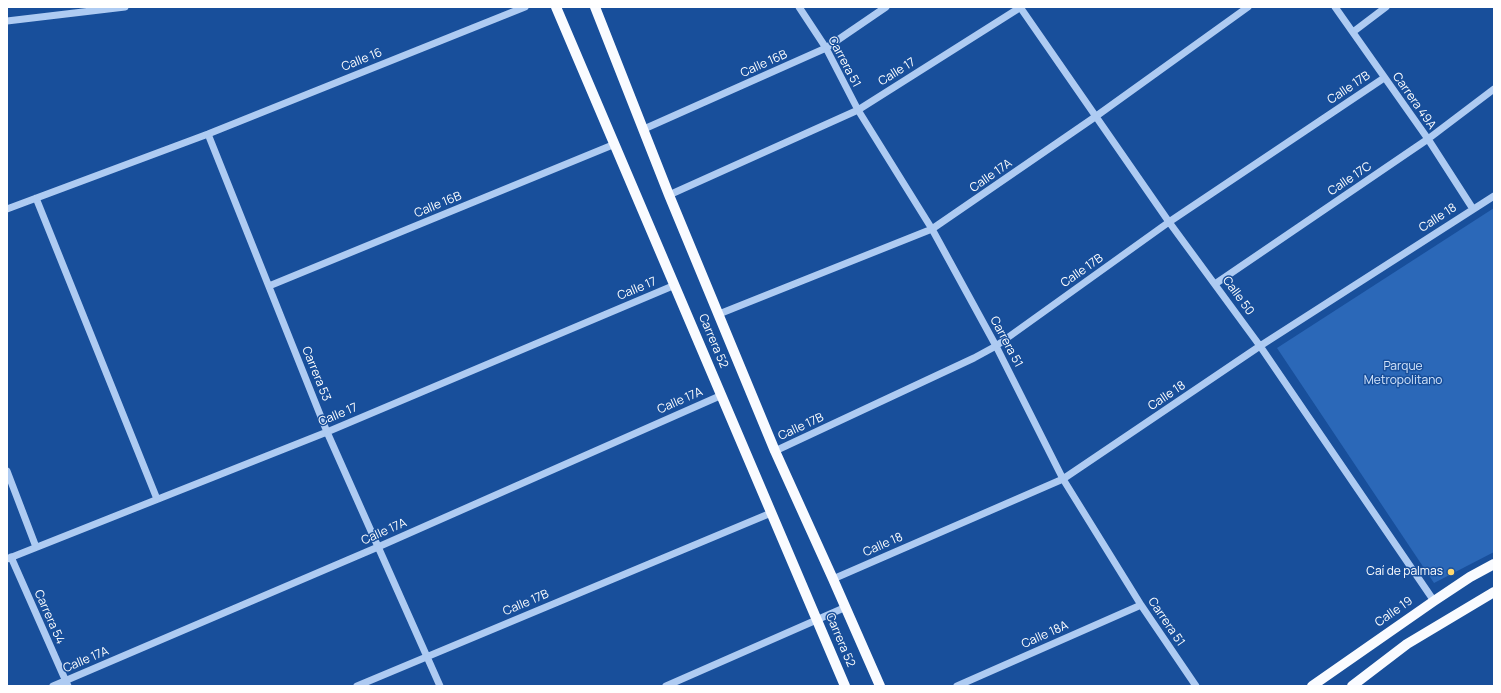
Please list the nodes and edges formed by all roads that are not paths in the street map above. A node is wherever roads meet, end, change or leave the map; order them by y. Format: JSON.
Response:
{"nodes":[{"id":1,"x":125,"y":7,"type":"edge"},
{"id":2,"x":525,"y":7,"type":"edge"},
{"id":3,"x":556,"y":7,"type":"edge"},
{"id":4,"x":595,"y":7,"type":"edge"},
{"id":5,"x":799,"y":7,"type":"edge"},
{"id":6,"x":886,"y":7,"type":"edge"},
{"id":7,"x":1020,"y":7,"type":"edge"},
{"id":8,"x":1248,"y":7,"type":"edge"},
{"id":9,"x":1335,"y":7,"type":"edge"},
{"id":10,"x":1386,"y":7,"type":"edge"},
{"id":11,"x":7,"y":21,"type":"edge"},
{"id":12,"x":1353,"y":32,"type":"junction"},
{"id":13,"x":826,"y":48,"type":"junction"},
{"id":14,"x":1384,"y":78,"type":"junction"},
{"id":15,"x":1494,"y":89,"type":"edge"},
{"id":16,"x":858,"y":110,"type":"junction"},
{"id":17,"x":1095,"y":117,"type":"junction"},
{"id":18,"x":644,"y":130,"type":"junction"},
{"id":19,"x":208,"y":134,"type":"junction"},
{"id":20,"x":1428,"y":139,"type":"junction"},
{"id":21,"x":615,"y":144,"type":"junction"},
{"id":22,"x":669,"y":196,"type":"junction"},
{"id":23,"x":1494,"y":196,"type":"edge"},
{"id":24,"x":36,"y":198,"type":"junction"},
{"id":25,"x":1473,"y":208,"type":"junction"},
{"id":26,"x":7,"y":209,"type":"edge"},
{"id":27,"x":1169,"y":222,"type":"junction"},
{"id":28,"x":932,"y":229,"type":"junction"},
{"id":29,"x":1215,"y":284,"type":"junction"},
{"id":30,"x":675,"y":285,"type":"junction"},
{"id":31,"x":269,"y":286,"type":"junction"},
{"id":32,"x":719,"y":314,"type":"junction"},
{"id":33,"x":996,"y":346,"type":"junction"},
{"id":34,"x":1260,"y":346,"type":"junction"},
{"id":35,"x":722,"y":395,"type":"junction"},
{"id":36,"x":327,"y":432,"type":"junction"},
{"id":37,"x":775,"y":451,"type":"junction"},
{"id":38,"x":7,"y":471,"type":"edge"},
{"id":39,"x":1063,"y":479,"type":"junction"},
{"id":40,"x":157,"y":499,"type":"junction"},
{"id":41,"x":771,"y":513,"type":"junction"},
{"id":42,"x":36,"y":547,"type":"junction"},
{"id":43,"x":378,"y":547,"type":"junction"},
{"id":44,"x":9,"y":558,"type":"edge"},
{"id":45,"x":1494,"y":564,"type":"edge"},
{"id":46,"x":833,"y":579,"type":"junction"},
{"id":47,"x":1494,"y":592,"type":"edge"},
{"id":48,"x":1434,"y":601,"type":"junction"},
{"id":49,"x":1141,"y":605,"type":"junction"},
{"id":50,"x":846,"y":607,"type":"junction"},
{"id":51,"x":817,"y":619,"type":"junction"},
{"id":52,"x":427,"y":656,"type":"junction"},
{"id":53,"x":67,"y":683,"type":"edge"},
{"id":54,"x":53,"y":686,"type":"edge"},
{"id":55,"x":357,"y":686,"type":"edge"},
{"id":56,"x":440,"y":686,"type":"edge"},
{"id":57,"x":666,"y":686,"type":"edge"},
{"id":58,"x":845,"y":686,"type":"edge"},
{"id":59,"x":880,"y":686,"type":"edge"},
{"id":60,"x":957,"y":686,"type":"edge"},
{"id":61,"x":1196,"y":686,"type":"edge"},
{"id":62,"x":1312,"y":686,"type":"edge"},
{"id":63,"x":1352,"y":686,"type":"edge"}],
"edges":[{"from":1,"to":11,"type":"street"},
{"from":2,"to":19,"type":"street","name":"Calle 16"},
{"from":3,"to":21,"type":"main road","name":"Carrera 52"},
{"from":4,"to":18,"type":"main road","name":"Carrera 52"},
{"from":5,"to":13,"type":"street","name":"Carrera 51"},
{"from":6,"to":13,"type":"street","name":"Calle 16B"},
{"from":7,"to":16,"type":"street","name":"Calle 17"},
{"from":7,"to":17,"type":"street","name":"Calle 50"},
{"from":8,"to":17,"type":"street","name":"Calle 17A"},
{"from":9,"to":12,"type":"street","name":"Carrera 49A"},
{"from":10,"to":12,"type":"street"},
{"from":12,"to":14,"type":"street","name":"Carrera 49A"},
{"from":13,"to":16,"type":"street","name":"Carrera 51"},
{"from":13,"to":18,"type":"street","name":"Calle 16B"},
{"from":14,"to":20,"type":"street","name":"Carrera 49A"},
{"from":14,"to":27,"type":"street","name":"Calle 17B"},
{"from":15,"to":20,"type":"street","name":"Calle 17C"},
{"from":16,"to":22,"type":"street","name":"Calle 17"},
{"from":16,"to":28,"type":"street","name":"Carrera 51"},
{"from":17,"to":27,"type":"street","name":"Calle 50"},
{"from":17,"to":28,"type":"street","name":"Calle 17A"},
{"from":18,"to":22,"type":"main road","name":"Carrera 52"},
{"from":19,"to":24,"type":"street","name":"Calle 16"},
{"from":19,"to":31,"type":"street","name":"Carrera 53"},
{"from":20,"to":25,"type":"street","name":"Carrera 49A"},
{"from":20,"to":29,"type":"street","name":"Calle 17C"},
{"from":21,"to":30,"type":"main road","name":"Carrera 52"},
{"from":21,"to":31,"type":"street","name":"Calle 16B"},
{"from":22,"to":32,"type":"main road","name":"Carrera 52"},
{"from":23,"to":25,"type":"street","name":"Calle 18"},
{"from":24,"to":26,"type":"street","name":"Calle 16"},
{"from":24,"to":40,"type":"street"},
{"from":25,"to":34,"type":"street","name":"Calle 18"},
{"from":27,"to":29,"type":"street","name":"Calle 50"},
{"from":27,"to":33,"type":"street","name":"Calle 17B"},
{"from":28,"to":32,"type":"street","name":"Calle 17A"},
{"from":28,"to":33,"type":"street","name":"Carrera 51"},
{"from":29,"to":34,"type":"street","name":"Calle 50"},
{"from":30,"to":35,"type":"main road","name":"Carrera 52"},
{"from":30,"to":36,"type":"street","name":"Calle 17"},
{"from":31,"to":36,"type":"street","name":"Carrera 53"},
{"from":32,"to":37,"type":"main road","name":"Carrera 52"},
{"from":33,"to":37,"type":"street","name":"Calle 17B"},
{"from":33,"to":39,"type":"street","name":"Carrera 51"},
{"from":34,"to":39,"type":"street","name":"Calle 18"},
{"from":34,"to":48,"type":"street","name":"Calle 50"},
{"from":35,"to":41,"type":"main road","name":"Carrera 52"},
{"from":35,"to":43,"type":"street","name":"Calle 17A"},
{"from":36,"to":40,"type":"street","name":"Calle 17"},
{"from":36,"to":43,"type":"street","name":"Carrera 53"},
{"from":37,"to":46,"type":"main road","name":"Carrera 52"},
{"from":38,"to":42,"type":"street"},
{"from":39,"to":46,"type":"street","name":"Calle 18"},
{"from":39,"to":49,"type":"street","name":"Carrera 51"},
{"from":40,"to":42,"type":"street","name":"Calle 17"},
{"from":41,"to":51,"type":"main road","name":"Carrera 52"},
{"from":41,"to":52,"type":"street","name":"Calle 17B"},
{"from":42,"to":44,"type":"street","name":"Calle 17"},
{"from":43,"to":52,"type":"street","name":"Carrera 53"},
{"from":43,"to":53,"type":"street","name":"Calle 17A"},
{"from":44,"to":53,"type":"street","name":"Carrera 54"},
{"from":45,"to":48,"type":"main road","name":"Calle 19"},
{"from":46,"to":50,"type":"main road","name":"Carrera 52"},
{"from":47,"to":63,"type":"main road"},
{"from":48,"to":62,"type":"main road","name":"Calle 19"},
{"from":49,"to":60,"type":"street","name":"Calle 18A"},
{"from":49,"to":61,"type":"street","name":"Carrera 51"},
{"from":50,"to":51,"type":"street"},
{"from":50,"to":59,"type":"main road","name":"Carrera 52"},
{"from":51,"to":57,"type":"street"},
{"from":51,"to":58,"type":"main road","name":"Carrera 52"},
{"from":52,"to":55,"type":"street","name":"Calle 17B"},
{"from":52,"to":56,"type":"street","name":"Carrera 53"},
{"from":53,"to":54,"type":"street","name":"Calle 17A"}]}
